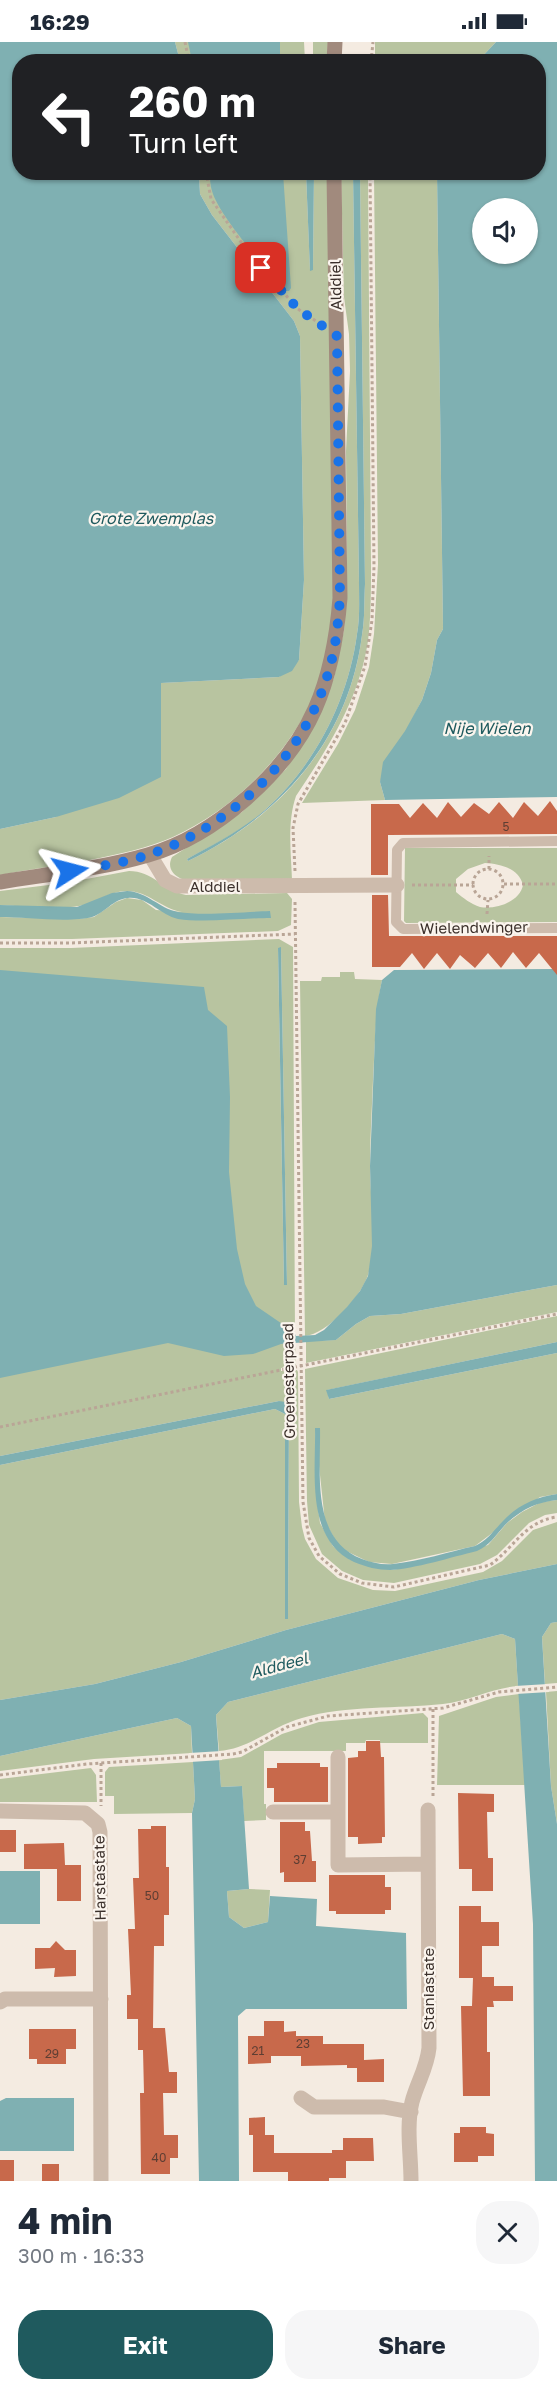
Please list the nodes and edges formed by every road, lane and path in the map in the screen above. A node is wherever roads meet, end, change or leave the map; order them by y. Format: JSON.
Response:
{"nodes":[{"id":1,"x":207,"y":180,"type":"edge"},
{"id":2,"x":334,"y":180,"type":"edge"},
{"id":3,"x":337,"y":336,"type":"junction"},
{"id":4,"x":557,"y":841,"type":"edge"},
{"id":5,"x":150,"y":855,"type":"junction"},
{"id":6,"x":0,"y":882,"type":"edge"},
{"id":7,"x":504,"y":884,"type":"junction"},
{"id":8,"x":557,"y":884,"type":"edge"},
{"id":9,"x":396,"y":885,"type":"junction"},
{"id":10,"x":473,"y":885,"type":"junction"},
{"id":11,"x":557,"y":928,"type":"edge"},
{"id":12,"x":0,"y":944,"type":"edge"},
{"id":13,"x":557,"y":1314,"type":"edge"},
{"id":14,"x":301,"y":1367,"type":"junction"},
{"id":15,"x":0,"y":1427,"type":"edge"},
{"id":16,"x":557,"y":1517,"type":"edge"},
{"id":17,"x":555,"y":1687,"type":"edge"},
{"id":18,"x":433,"y":1709,"type":"junction"},
{"id":19,"x":338,"y":1757,"type":"dead end"},
{"id":20,"x":101,"y":1763,"type":"junction"},
{"id":21,"x":0,"y":1775,"type":"edge"},
{"id":22,"x":428,"y":1810,"type":"joint"},
{"id":23,"x":0,"y":1811,"type":"edge"},
{"id":24,"x":273,"y":1812,"type":"dead end"},
{"id":25,"x":338,"y":1812,"type":"junction"},
{"id":26,"x":92,"y":1817,"type":"junction"},
{"id":27,"x":428,"y":1863,"type":"junction"},
{"id":28,"x":101,"y":1999,"type":"junction"},
{"id":29,"x":0,"y":2002,"type":"edge"},
{"id":30,"x":301,"y":2098,"type":"dead end"},
{"id":31,"x":411,"y":2112,"type":"junction"},
{"id":32,"x":101,"y":2181,"type":"edge"},
{"id":33,"x":411,"y":2181,"type":"edge"}],
"edges":[{"from":1,"to":3,"type":"path"},
{"from":2,"to":3,"type":"street","name":"Alddiel"},
{"from":3,"to":5,"type":"street","name":"Alddiel"},
{"from":4,"to":9,"type":"lane","name":"Wielendwinger"},
{"from":5,"to":6,"type":"street","name":"Alddiel"},
{"from":5,"to":9,"type":"street","name":"Alddiel"},
{"from":7,"to":8,"type":"path"},
{"from":7,"to":10,"type":"path"},
{"from":7,"to":10,"type":"path"},
{"from":9,"to":10,"type":"path"},
{"from":9,"to":11,"type":"lane","name":"Wielendwinger"},
{"from":12,"to":14,"type":"path","name":"Groenesterpaad"},
{"from":13,"to":14,"type":"path"},
{"from":14,"to":15,"type":"path"},
{"from":14,"to":16,"type":"path","name":"Groenesterpaad"},
{"from":17,"to":18,"type":"path"},
{"from":18,"to":20,"type":"path"},
{"from":18,"to":22,"type":"path"},
{"from":19,"to":25,"type":"street"},
{"from":20,"to":21,"type":"path"},
{"from":20,"to":26,"type":"path"},
{"from":22,"to":27,"type":"street","name":"Staniastate"},
{"from":23,"to":26,"type":"street","name":"Harstastate"},
{"from":24,"to":25,"type":"street"},
{"from":25,"to":27,"type":"street"},
{"from":26,"to":28,"type":"street","name":"Harstastate"},
{"from":27,"to":31,"type":"street","name":"Staniastate"},
{"from":28,"to":29,"type":"street"},
{"from":28,"to":32,"type":"street","name":"Harstastate"},
{"from":30,"to":31,"type":"street"},
{"from":31,"to":33,"type":"street","name":"Staniastate"}]}
